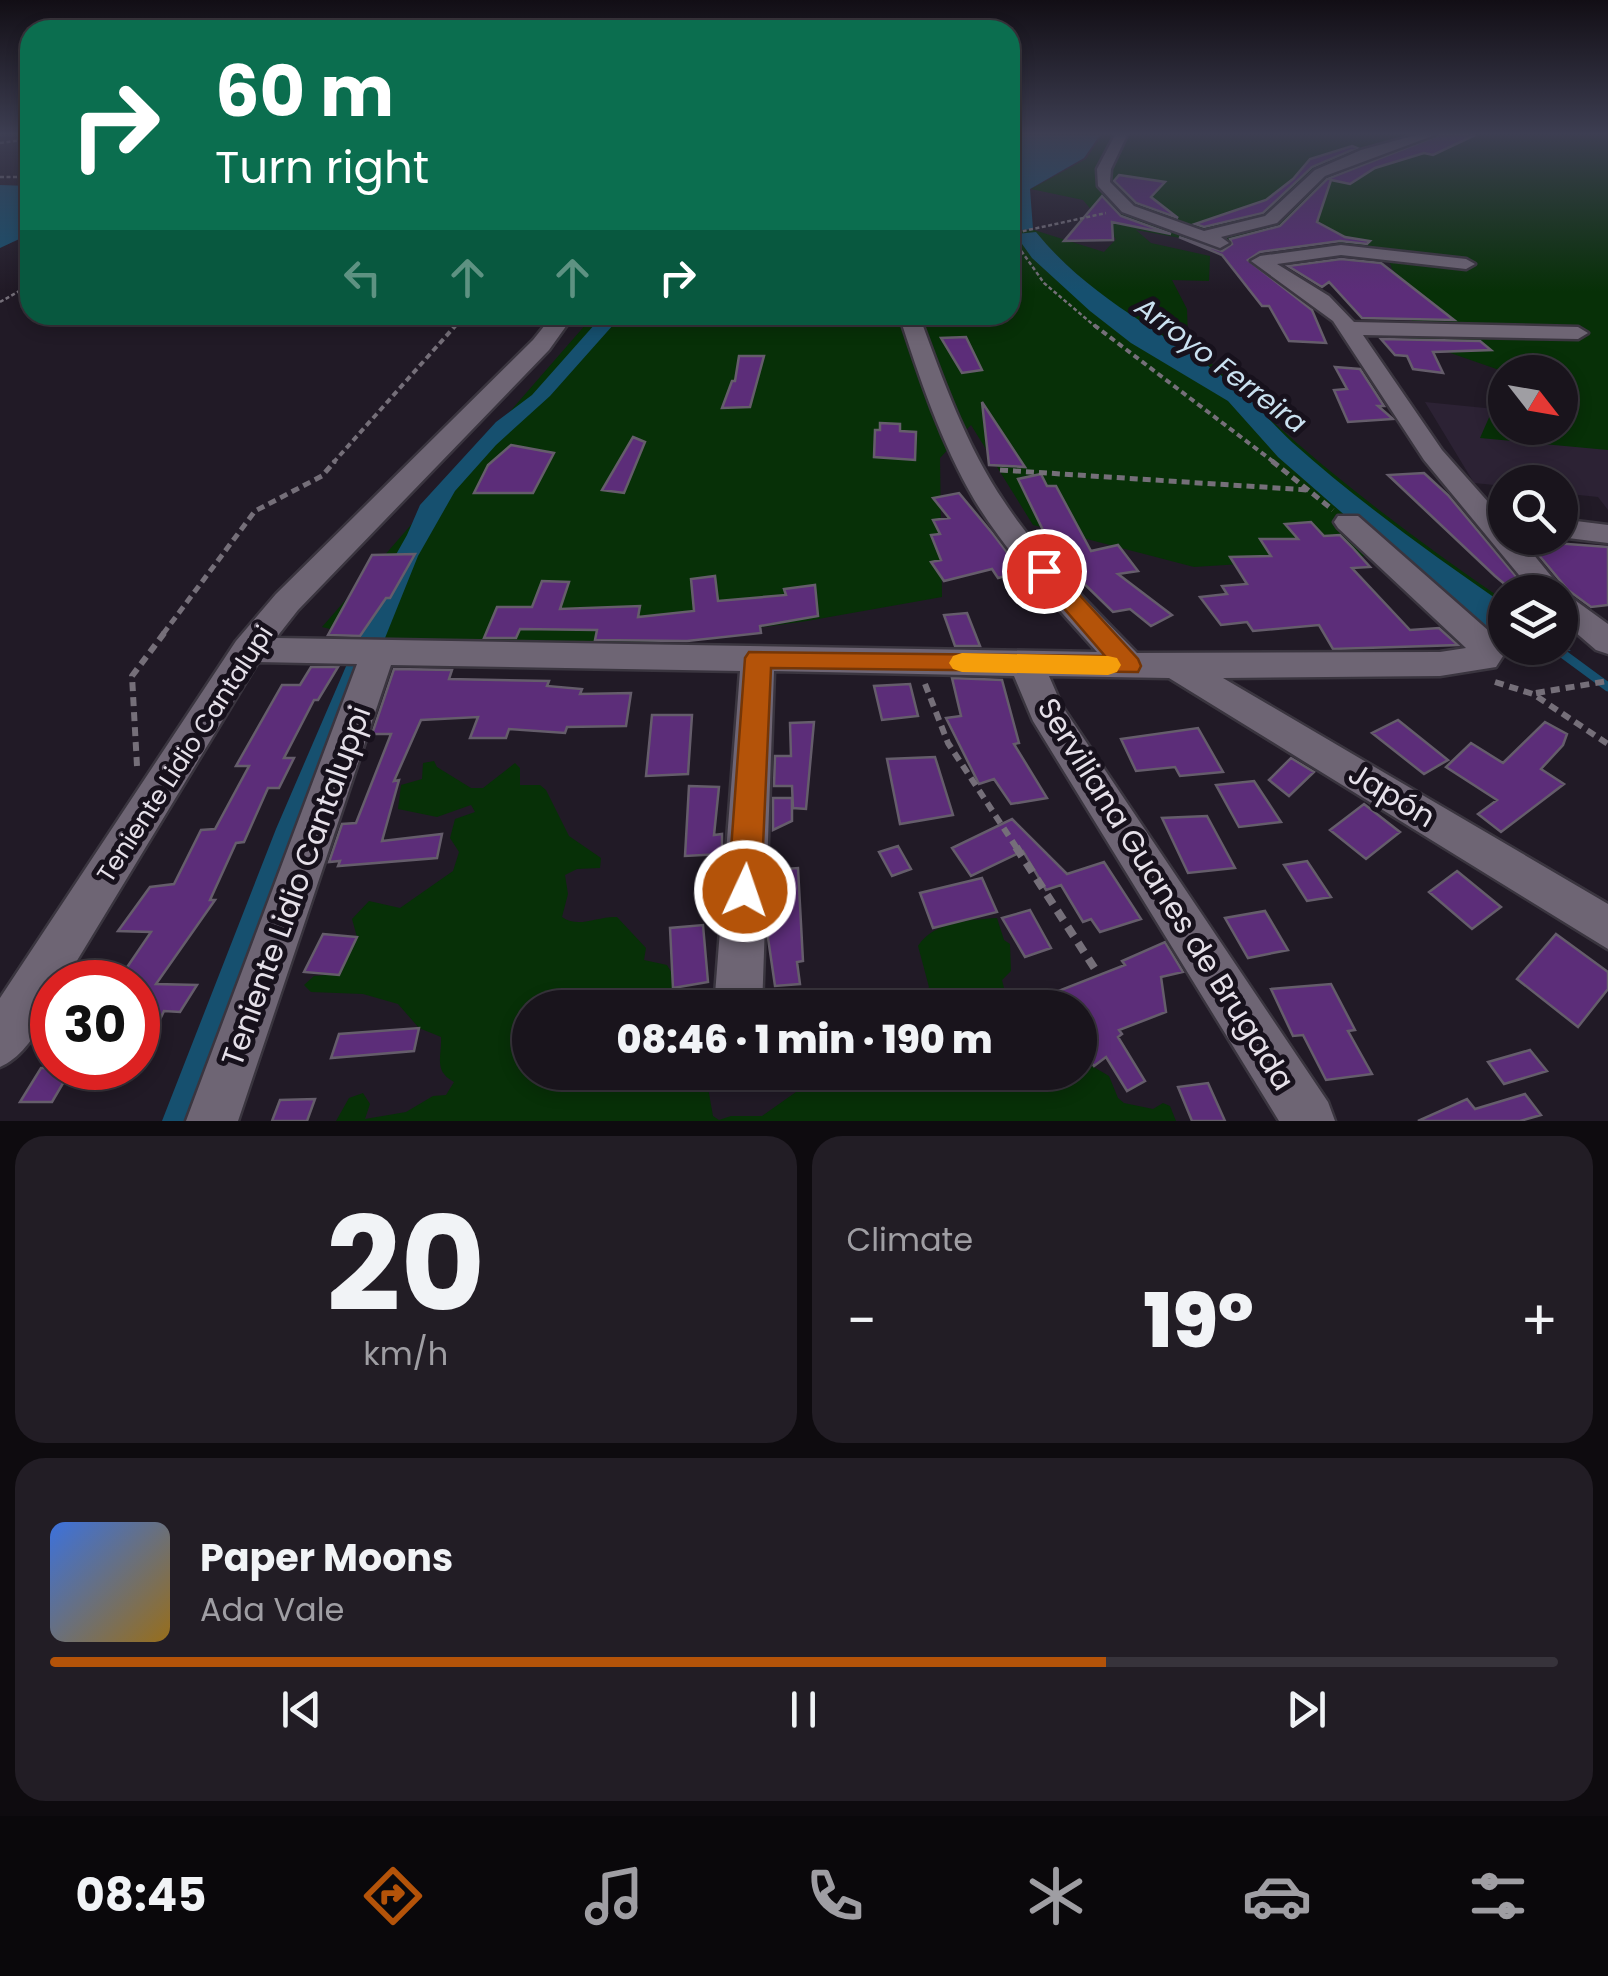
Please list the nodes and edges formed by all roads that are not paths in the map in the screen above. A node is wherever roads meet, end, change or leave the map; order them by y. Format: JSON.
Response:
{"nodes":[{"id":1,"x":1107,"y":187,"type":"edge"},
{"id":2,"x":1304,"y":187,"type":"edge"},
{"id":3,"x":1206,"y":236,"type":"junction"},
{"id":4,"x":1260,"y":261,"type":"junction"},
{"id":5,"x":1466,"y":264,"type":"dead end"},
{"id":6,"x":556,"y":325,"type":"edge"},
{"id":7,"x":912,"y":325,"type":"edge"},
{"id":8,"x":1350,"y":328,"type":"junction"},
{"id":9,"x":1578,"y":332,"type":"dead end"},
{"id":10,"x":1488,"y":513,"type":"edge"},
{"id":11,"x":1348,"y":522,"type":"road end"},
{"id":12,"x":1578,"y":530,"type":"edge"},
{"id":13,"x":1608,"y":534,"type":"edge"},
{"id":14,"x":1522,"y":555,"type":"edge"},
{"id":15,"x":1537,"y":575,"type":"edge"},
{"id":16,"x":1578,"y":617,"type":"edge"},
{"id":17,"x":1608,"y":642,"type":"edge"},
{"id":18,"x":248,"y":650,"type":"junction"},
{"id":19,"x":380,"y":651,"type":"junction"},
{"id":20,"x":758,"y":658,"type":"junction"},
{"id":21,"x":1027,"y":664,"type":"junction"},
{"id":22,"x":1128,"y":666,"type":"junction"},
{"id":23,"x":1175,"y":666,"type":"junction"},
{"id":24,"x":1608,"y":928,"type":"edge"},
{"id":25,"x":739,"y":990,"type":"edge"},
{"id":26,"x":0,"y":1042,"type":"edge"},
{"id":27,"x":212,"y":1121,"type":"edge"},
{"id":28,"x":1309,"y":1121,"type":"edge"}],
"edges":[{"from":1,"to":3,"type":"street"},
{"from":2,"to":3,"type":"street"},
{"from":3,"to":4,"type":"street"},
{"from":4,"to":5,"type":"street"},
{"from":4,"to":8,"type":"street"},
{"from":6,"to":18,"type":"street","name":"Teniente Lidio Cantalupi"},
{"from":7,"to":22,"type":"street"},
{"from":8,"to":9,"type":"street"},
{"from":8,"to":10,"type":"street"},
{"from":11,"to":23,"type":"street"},
{"from":12,"to":13,"type":"street"},
{"from":14,"to":15,"type":"street"},
{"from":16,"to":17,"type":"street"},
{"from":18,"to":19,"type":"street"},
{"from":18,"to":26,"type":"street","name":"Teniente Lidio Cantalupi"},
{"from":19,"to":20,"type":"street"},
{"from":19,"to":27,"type":"street","name":"Teniente Lidio Cantaluppi"},
{"from":20,"to":21,"type":"street"},
{"from":20,"to":25,"type":"street"},
{"from":21,"to":22,"type":"street"},
{"from":21,"to":28,"type":"street","name":"Serviliana Guanes de Brugada"},
{"from":22,"to":23,"type":"street"},
{"from":23,"to":24,"type":"street","name":"Japón"}]}
